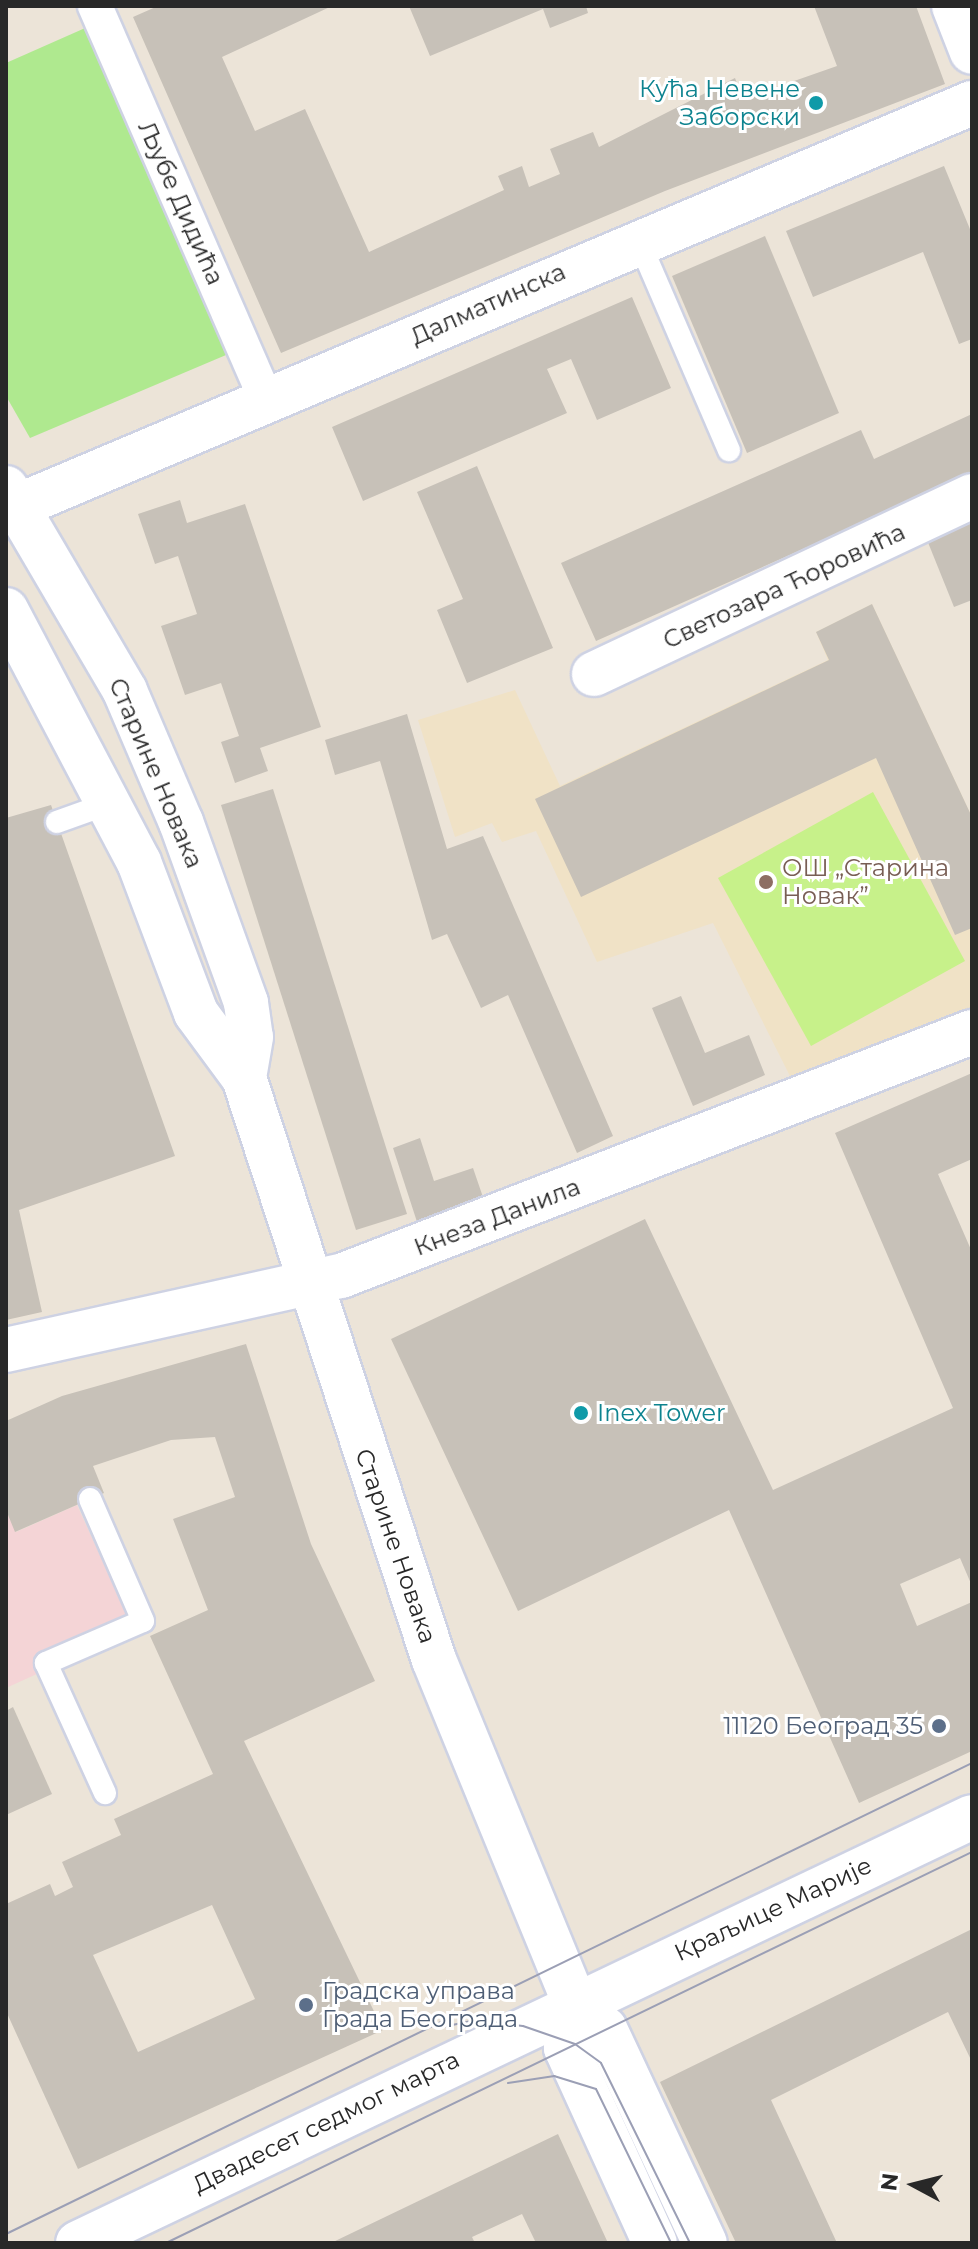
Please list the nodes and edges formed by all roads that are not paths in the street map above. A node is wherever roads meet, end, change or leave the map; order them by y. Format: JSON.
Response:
{"nodes":[{"id":1,"x":95,"y":6,"type":"edge"},
{"id":2,"x":954,"y":6,"type":"edge"},
{"id":3,"x":972,"y":52,"type":"edge"},
{"id":4,"x":972,"y":103,"type":"edge"},
{"id":5,"x":638,"y":239,"type":"junction"},
{"id":6,"x":267,"y":401,"type":"junction"},
{"id":7,"x":729,"y":450,"type":"dead end"},
{"id":8,"x":972,"y":496,"type":"edge"},
{"id":9,"x":10,"y":501,"type":"edge"},
{"id":10,"x":6,"y":610,"type":"edge"},
{"id":11,"x":594,"y":674,"type":"dead end"},
{"id":12,"x":110,"y":803,"type":"junction"},
{"id":13,"x":57,"y":822,"type":"dead end"},
{"id":14,"x":972,"y":1032,"type":"edge"},
{"id":15,"x":244,"y":1078,"type":"junction"},
{"id":16,"x":309,"y":1284,"type":"junction"},
{"id":17,"x":6,"y":1350,"type":"edge"},
{"id":18,"x":90,"y":1499,"type":"dead end"},
{"id":19,"x":105,"y":1793,"type":"dead end"},
{"id":20,"x":972,"y":1817,"type":"edge"},
{"id":21,"x":575,"y":2004,"type":"junction"},
{"id":22,"x":78,"y":2243,"type":"edge"},
{"id":23,"x":655,"y":2243,"type":"edge"},
{"id":24,"x":705,"y":2243,"type":"edge"}],
"edges":[{"from":1,"to":6,"type":"street","name":"Љубе Дидића"},
{"from":2,"to":3,"type":"main road"},
{"from":4,"to":5,"type":"main road","name":"Далматинска"},
{"from":5,"to":6,"type":"main road","name":"Далматинска"},
{"from":5,"to":7,"type":"lane"},
{"from":6,"to":9,"type":"main road","name":"Далматинска"},
{"from":8,"to":11,"type":"main road","name":"Светозара Ћоровића"},
{"from":9,"to":15,"type":"main road","name":"Старине Новака"},
{"from":10,"to":12,"type":"main road","name":"Старине Новака"},
{"from":12,"to":13,"type":"lane"},
{"from":12,"to":15,"type":"main road","name":"Старине Новака"},
{"from":14,"to":16,"type":"main road","name":"Кнеза Данила"},
{"from":15,"to":16,"type":"main road","name":"Старине Новака"},
{"from":16,"to":17,"type":"main road","name":"Кнеза Данила"},
{"from":16,"to":21,"type":"main road","name":"Старине Новака"},
{"from":18,"to":19,"type":"lane"},
{"from":20,"to":21,"type":"main road","name":"Краљице Марије"},
{"from":21,"to":22,"type":"main road","name":"Двадесет седмог марта"},
{"from":21,"to":23,"type":"main road"},
{"from":21,"to":24,"type":"main road","name":"Старине Новака"}]}
